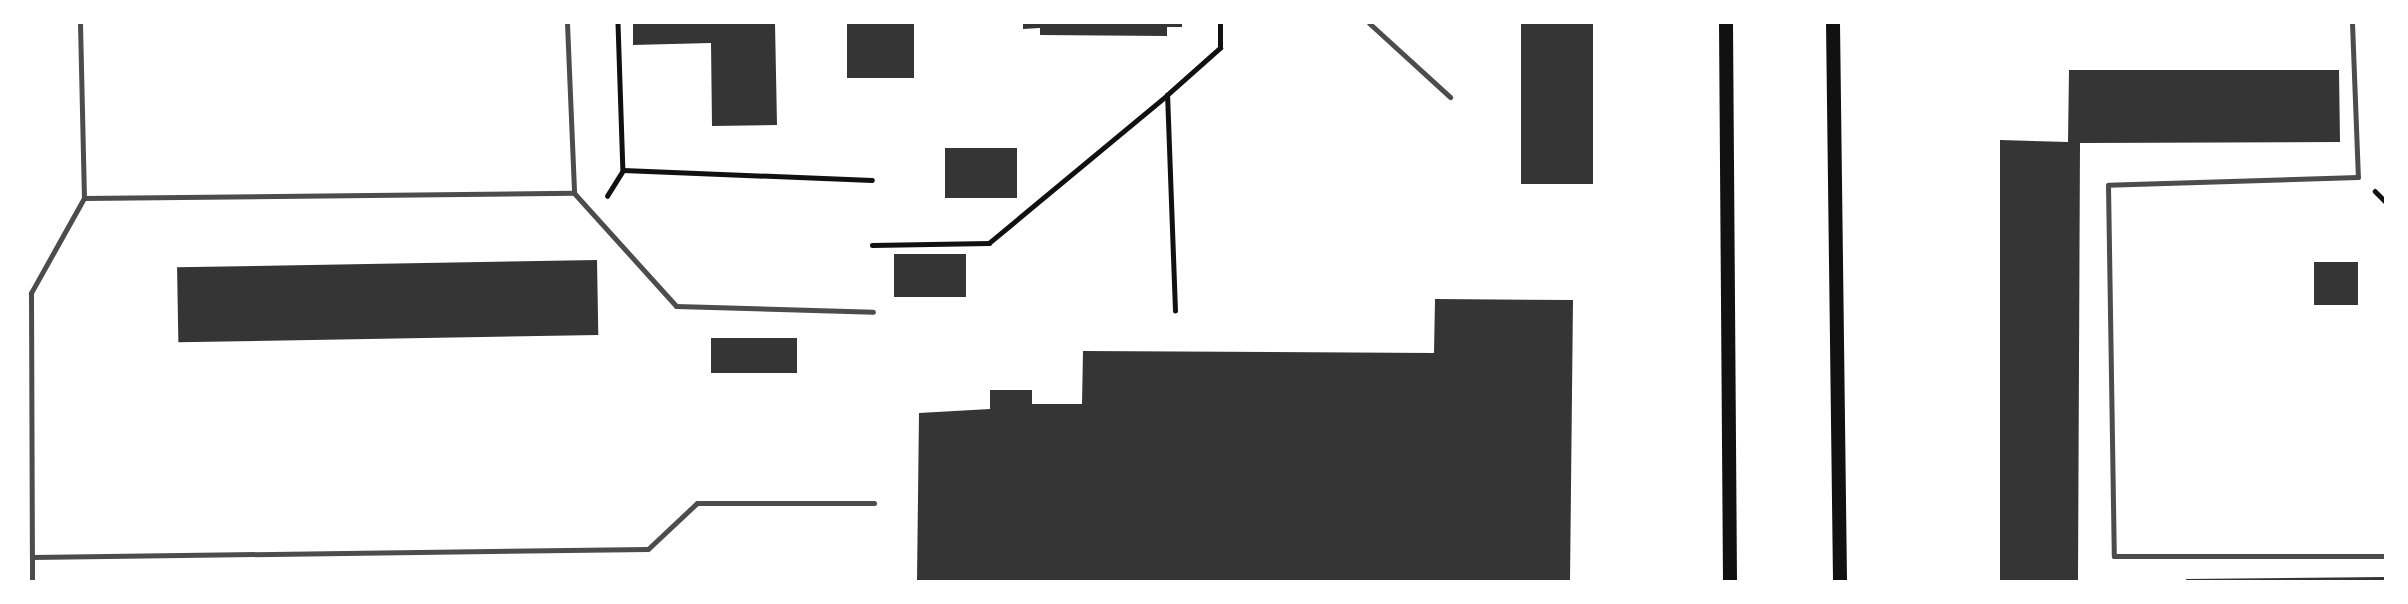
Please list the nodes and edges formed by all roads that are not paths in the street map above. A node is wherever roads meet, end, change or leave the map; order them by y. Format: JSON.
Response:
{"nodes":[{"id":1,"x":80,"y":23,"type":"edge"},
{"id":2,"x":567,"y":23,"type":"edge"},
{"id":3,"x":1369,"y":23,"type":"edge"},
{"id":4,"x":1726,"y":23,"type":"edge"},
{"id":5,"x":1833,"y":23,"type":"edge"},
{"id":6,"x":2352,"y":23,"type":"edge"},
{"id":7,"x":1450,"y":97,"type":"dead end"},
{"id":8,"x":574,"y":193,"type":"junction"},
{"id":9,"x":84,"y":198,"type":"junction"},
{"id":10,"x":873,"y":312,"type":"dead end"},
{"id":11,"x":874,"y":503,"type":"dead end"},
{"id":12,"x":2385,"y":556,"type":"edge"},
{"id":13,"x":32,"y":557,"type":"junction"},
{"id":14,"x":32,"y":581,"type":"edge"},
{"id":15,"x":1730,"y":581,"type":"edge"},
{"id":16,"x":1840,"y":581,"type":"edge"}],
"edges":[{"from":1,"to":9,"type":"lane"},
{"from":2,"to":8,"type":"lane"},
{"from":3,"to":7,"type":"lane"},
{"from":4,"to":15,"type":"main road"},
{"from":5,"to":16,"type":"main road"},
{"from":6,"to":12,"type":"lane"},
{"from":8,"to":9,"type":"lane"},
{"from":8,"to":10,"type":"lane"},
{"from":9,"to":13,"type":"lane"},
{"from":11,"to":13,"type":"lane"},
{"from":13,"to":14,"type":"lane"}]}
